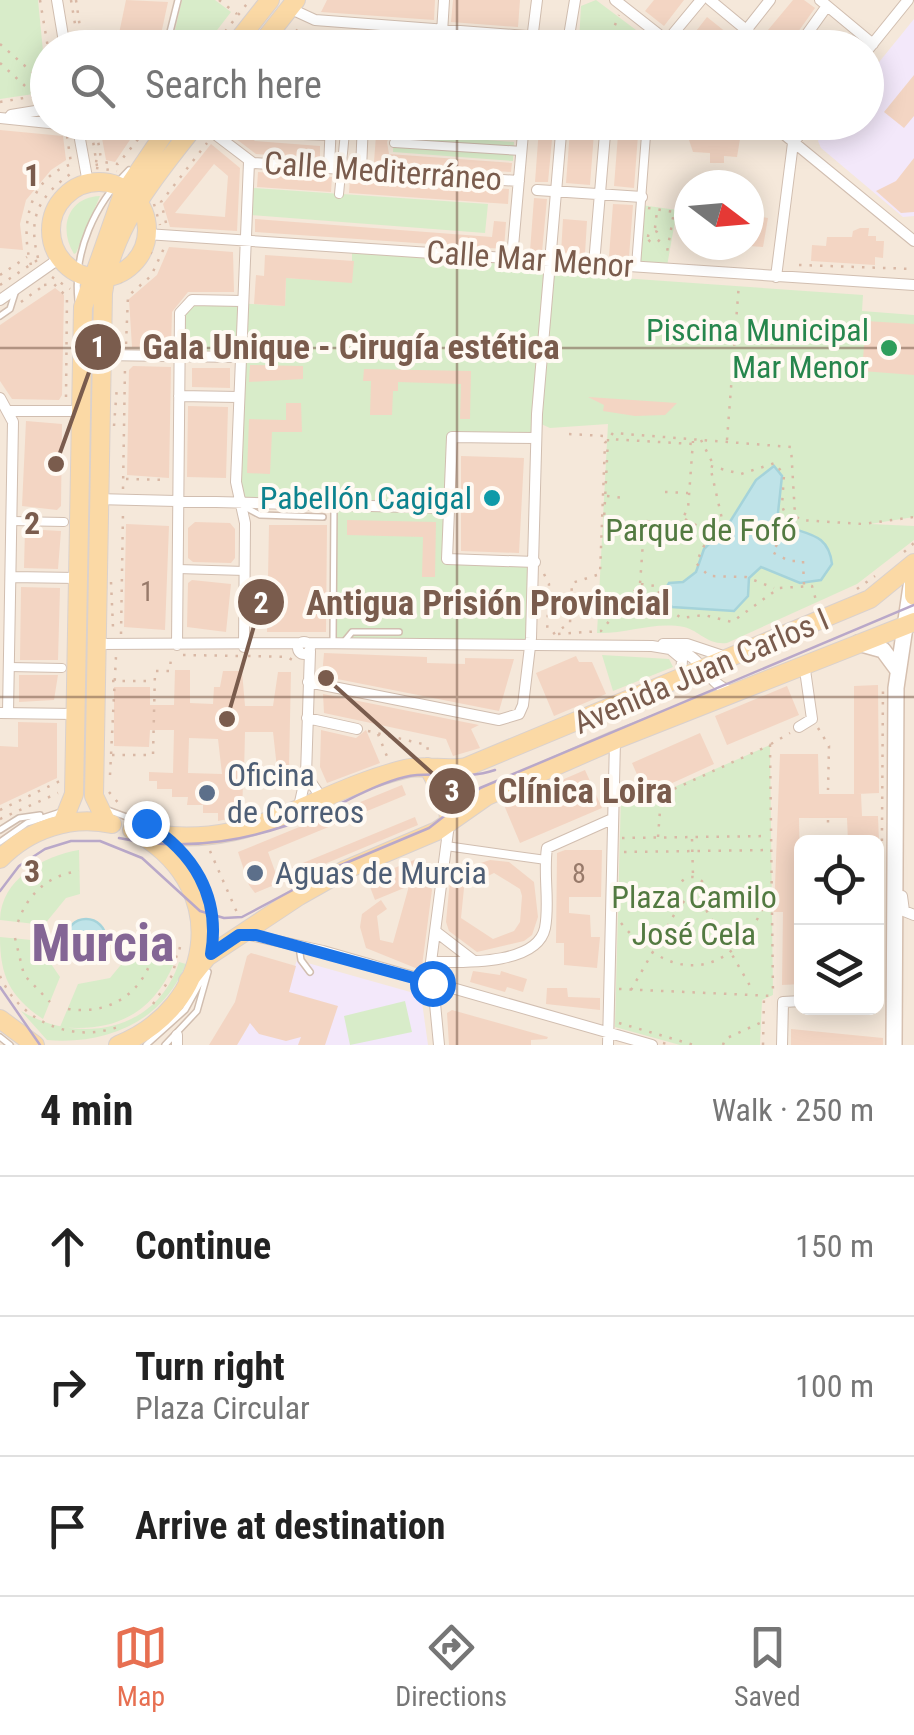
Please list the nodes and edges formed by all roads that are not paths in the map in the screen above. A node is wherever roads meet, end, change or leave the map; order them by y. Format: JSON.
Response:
{"nodes":[{"id":1,"x":56,"y":0,"type":"edge"},
{"id":2,"x":178,"y":0,"type":"edge"},
{"id":3,"x":270,"y":0,"type":"edge"},
{"id":4,"x":444,"y":0,"type":"edge"},
{"id":5,"x":537,"y":0,"type":"edge"},
{"id":6,"x":575,"y":0,"type":"edge"},
{"id":7,"x":615,"y":0,"type":"edge"},
{"id":8,"x":701,"y":0,"type":"edge"},
{"id":9,"x":710,"y":0,"type":"edge"},
{"id":10,"x":770,"y":0,"type":"edge"},
{"id":11,"x":908,"y":0,"type":"edge"},
{"id":12,"x":824,"y":3,"type":"edge"},
{"id":13,"x":293,"y":4,"type":"edge"},
{"id":14,"x":629,"y":4,"type":"edge"},
{"id":15,"x":61,"y":30,"type":"edge"},
{"id":16,"x":170,"y":30,"type":"edge"},
{"id":17,"x":246,"y":30,"type":"edge"},
{"id":18,"x":272,"y":30,"type":"edge"},
{"id":19,"x":421,"y":30,"type":"edge"},
{"id":20,"x":442,"y":30,"type":"edge"},
{"id":21,"x":533,"y":30,"type":"edge"},
{"id":22,"x":569,"y":30,"type":"edge"},
{"id":23,"x":654,"y":30,"type":"edge"},
{"id":24,"x":679,"y":30,"type":"edge"},
{"id":25,"x":746,"y":30,"type":"joint"},
{"id":26,"x":807,"y":30,"type":"edge"},
{"id":27,"x":852,"y":30,"type":"edge"},
{"id":28,"x":884,"y":30,"type":"edge"},
{"id":29,"x":30,"y":112,"type":"edge"},
{"id":30,"x":0,"y":117,"type":"edge"},
{"id":31,"x":30,"y":120,"type":"edge"},
{"id":32,"x":82,"y":140,"type":"edge"},
{"id":33,"x":158,"y":140,"type":"edge"},
{"id":34,"x":182,"y":140,"type":"edge"},
{"id":35,"x":222,"y":140,"type":"edge"},
{"id":36,"x":330,"y":140,"type":"edge"},
{"id":37,"x":344,"y":140,"type":"edge"},
{"id":38,"x":362,"y":140,"type":"edge"},
{"id":39,"x":523,"y":140,"type":"edge"},
{"id":40,"x":561,"y":140,"type":"edge"},
{"id":41,"x":605,"y":140,"type":"edge"},
{"id":42,"x":646,"y":140,"type":"edge"},
{"id":43,"x":790,"y":140,"type":"edge"},
{"id":44,"x":796,"y":140,"type":"edge"},
{"id":45,"x":394,"y":143,"type":"dead end"},
{"id":46,"x":794,"y":143,"type":"junction"},
{"id":47,"x":522,"y":152,"type":"junction"},
{"id":48,"x":249,"y":162,"type":"junction"},
{"id":49,"x":329,"y":168,"type":"junction"},
{"id":50,"x":342,"y":169,"type":"junction"},
{"id":51,"x":361,"y":170,"type":"junction"},
{"id":52,"x":92,"y":175,"type":"junction"},
{"id":53,"x":519,"y":181,"type":"junction"},
{"id":54,"x":537,"y":190,"type":"dead end"},
{"id":55,"x":557,"y":191,"type":"junction"},
{"id":56,"x":133,"y":193,"type":"junction"},
{"id":57,"x":339,"y":194,"type":"dead end"},
{"id":58,"x":601,"y":194,"type":"junction"},
{"id":59,"x":642,"y":202,"type":"junction"},
{"id":60,"x":158,"y":234,"type":"junction"},
{"id":61,"x":245,"y":240,"type":"junction"},
{"id":62,"x":914,"y":241,"type":"edge"},
{"id":63,"x":60,"y":258,"type":"junction"},
{"id":64,"x":512,"y":258,"type":"junction"},
{"id":65,"x":552,"y":260,"type":"junction"},
{"id":66,"x":594,"y":264,"type":"junction"},
{"id":67,"x":636,"y":266,"type":"junction"},
{"id":68,"x":776,"y":276,"type":"junction"},
{"id":69,"x":97,"y":279,"type":"junction"},
{"id":70,"x":914,"y":285,"type":"edge"},
{"id":71,"x":16,"y":289,"type":"junction"},
{"id":72,"x":1,"y":298,"type":"edge"},
{"id":73,"x":241,"y":301,"type":"junction"},
{"id":74,"x":0,"y":316,"type":"edge"},
{"id":75,"x":101,"y":355,"type":"junction"},
{"id":76,"x":180,"y":357,"type":"junction"},
{"id":77,"x":239,"y":357,"type":"junction"},
{"id":78,"x":179,"y":396,"type":"junction"},
{"id":79,"x":238,"y":397,"type":"junction"},
{"id":80,"x":0,"y":398,"type":"edge"},
{"id":81,"x":10,"y":411,"type":"junction"},
{"id":82,"x":80,"y":411,"type":"junction"},
{"id":83,"x":536,"y":438,"type":"junction"},
{"id":84,"x":98,"y":498,"type":"junction"},
{"id":85,"x":178,"y":500,"type":"junction"},
{"id":86,"x":236,"y":502,"type":"junction"},
{"id":87,"x":334,"y":504,"type":"junction"},
{"id":88,"x":448,"y":508,"type":"junction"},
{"id":89,"x":322,"y":517,"type":"dead end"},
{"id":90,"x":12,"y":521,"type":"junction"},
{"id":91,"x":71,"y":522,"type":"junction"},
{"id":92,"x":910,"y":560,"type":"edge"},
{"id":93,"x":535,"y":562,"type":"junction"},
{"id":94,"x":178,"y":570,"type":"junction"},
{"id":95,"x":245,"y":571,"type":"junction"},
{"id":96,"x":10,"y":577,"type":"junction"},
{"id":97,"x":77,"y":578,"type":"junction"},
{"id":98,"x":912,"y":591,"type":"edge"},
{"id":99,"x":5,"y":608,"type":"edge"},
{"id":100,"x":330,"y":621,"type":"dead end"},
{"id":101,"x":908,"y":624,"type":"edge"},
{"id":102,"x":399,"y":632,"type":"dead end"},
{"id":103,"x":336,"y":639,"type":"junction"},
{"id":104,"x":111,"y":641,"type":"junction"},
{"id":105,"x":853,"y":643,"type":"junction"},
{"id":106,"x":177,"y":645,"type":"junction"},
{"id":107,"x":244,"y":646,"type":"junction"},
{"id":108,"x":652,"y":646,"type":"junction"},
{"id":109,"x":530,"y":647,"type":"junction"},
{"id":110,"x":670,"y":649,"type":"junction"},
{"id":111,"x":305,"y":650,"type":"junction"},
{"id":112,"x":742,"y":654,"type":"junction"},
{"id":113,"x":804,"y":663,"type":"junction"},
{"id":114,"x":9,"y":667,"type":"junction"},
{"id":115,"x":62,"y":668,"type":"dead end"},
{"id":116,"x":897,"y":669,"type":"junction"},
{"id":117,"x":705,"y":670,"type":"junction"},
{"id":118,"x":680,"y":680,"type":"junction"},
{"id":119,"x":308,"y":682,"type":"junction"},
{"id":120,"x":736,"y":692,"type":"junction"},
{"id":121,"x":4,"y":713,"type":"edge"},
{"id":122,"x":75,"y":714,"type":"junction"},
{"id":123,"x":307,"y":718,"type":"junction"},
{"id":124,"x":799,"y":727,"type":"road end"},
{"id":125,"x":357,"y":729,"type":"road end"},
{"id":126,"x":615,"y":740,"type":"junction"},
{"id":127,"x":425,"y":762,"type":"junction"},
{"id":128,"x":306,"y":775,"type":"junction"},
{"id":129,"x":324,"y":801,"type":"junction"},
{"id":130,"x":298,"y":813,"type":"junction"},
{"id":131,"x":79,"y":814,"type":"junction"},
{"id":132,"x":895,"y":820,"type":"junction"},
{"id":133,"x":618,"y":821,"type":"junction"},
{"id":134,"x":450,"y":823,"type":"junction"},
{"id":135,"x":0,"y":830,"type":"edge"},
{"id":136,"x":132,"y":830,"type":"junction"},
{"id":137,"x":167,"y":836,"type":"junction"},
{"id":138,"x":446,"y":846,"type":"junction"},
{"id":139,"x":2,"y":852,"type":"edge"},
{"id":140,"x":546,"y":860,"type":"junction"},
{"id":141,"x":914,"y":915,"type":"edge"},
{"id":142,"x":435,"y":930,"type":"junction"},
{"id":143,"x":239,"y":935,"type":"junction"},
{"id":144,"x":299,"y":947,"type":"junction"},
{"id":145,"x":206,"y":957,"type":"junction"},
{"id":146,"x":431,"y":962,"type":"junction"},
{"id":147,"x":474,"y":962,"type":"junction"},
{"id":148,"x":310,"y":972,"type":"dead end"},
{"id":149,"x":432,"y":983,"type":"junction"},
{"id":150,"x":194,"y":984,"type":"junction"},
{"id":151,"x":794,"y":1001,"type":"edge"},
{"id":152,"x":7,"y":1035,"type":"edge"},
{"id":153,"x":174,"y":1036,"type":"edge"},
{"id":154,"x":608,"y":1039,"type":"edge"},
{"id":155,"x":35,"y":1045,"type":"edge"},
{"id":156,"x":118,"y":1045,"type":"edge"},
{"id":157,"x":146,"y":1045,"type":"edge"},
{"id":158,"x":154,"y":1045,"type":"edge"},
{"id":159,"x":165,"y":1045,"type":"edge"},
{"id":160,"x":439,"y":1045,"type":"edge"},
{"id":161,"x":652,"y":1045,"type":"edge"},
{"id":162,"x":782,"y":1045,"type":"edge"},
{"id":163,"x":897,"y":1045,"type":"edge"}],
"edges":[{"from":1,"to":15,"type":"street"},
{"from":2,"to":16,"type":"lane"},
{"from":3,"to":17,"type":"main road"},
{"from":4,"to":20,"type":"street"},
{"from":5,"to":21,"type":"street"},
{"from":6,"to":22,"type":"street"},
{"from":7,"to":14,"type":"street"},
{"from":8,"to":24,"type":"street"},
{"from":9,"to":25,"type":"street"},
{"from":10,"to":25,"type":"street"},
{"from":11,"to":28,"type":"street"},
{"from":12,"to":26,"type":"street"},
{"from":12,"to":27,"type":"street"},
{"from":13,"to":18,"type":"main road"},
{"from":13,"to":19,"type":"street"},
{"from":14,"to":23,"type":"street"},
{"from":29,"to":30,"type":"street"},
{"from":30,"to":31,"type":"street"},
{"from":32,"to":52,"type":"street"},
{"from":33,"to":56,"type":"main road"},
{"from":34,"to":56,"type":"main road"},
{"from":35,"to":48,"type":"street","name":"Calle Mediterráneo"},
{"from":36,"to":49,"type":"street"},
{"from":37,"to":50,"type":"street"},
{"from":38,"to":51,"type":"street"},
{"from":39,"to":47,"type":"street"},
{"from":40,"to":55,"type":"street"},
{"from":41,"to":58,"type":"street"},
{"from":42,"to":59,"type":"street"},
{"from":43,"to":46,"type":"street"},
{"from":44,"to":46,"type":"street"},
{"from":45,"to":47,"type":"street"},
{"from":46,"to":62,"type":"street"},
{"from":46,"to":68,"type":"street"},
{"from":47,"to":53,"type":"street"},
{"from":48,"to":49,"type":"street","name":"Calle Mediterráneo"},
{"from":48,"to":61,"type":"street"},
{"from":49,"to":50,"type":"street","name":"Calle Mediterráneo"},
{"from":50,"to":51,"type":"street","name":"Calle Mediterráneo"},
{"from":50,"to":57,"type":"street"},
{"from":51,"to":53,"type":"street","name":"Calle Mediterráneo"},
{"from":52,"to":56,"type":"main road"},
{"from":52,"to":63,"type":"main road"},
{"from":53,"to":64,"type":"street"},
{"from":54,"to":55,"type":"street"},
{"from":55,"to":58,"type":"street"},
{"from":55,"to":65,"type":"street"},
{"from":56,"to":60,"type":"main road"},
{"from":56,"to":69,"type":"main road"},
{"from":58,"to":59,"type":"street"},
{"from":58,"to":66,"type":"street"},
{"from":59,"to":67,"type":"street"},
{"from":60,"to":61,"type":"street","name":"Calle Mar Menor"},
{"from":60,"to":69,"type":"main road"},
{"from":61,"to":64,"type":"street","name":"Calle Mar Menor"},
{"from":61,"to":73,"type":"street"},
{"from":63,"to":69,"type":"main road"},
{"from":63,"to":71,"type":"street"},
{"from":64,"to":65,"type":"street","name":"Calle Mar Menor"},
{"from":65,"to":66,"type":"street","name":"Calle Mar Menor"},
{"from":65,"to":83,"type":"street"},
{"from":66,"to":67,"type":"street","name":"Calle Mar Menor"},
{"from":67,"to":68,"type":"street","name":"Calle Mar Menor"},
{"from":68,"to":70,"type":"street","name":"Calle Mar Menor"},
{"from":69,"to":75,"type":"main road"},
{"from":69,"to":82,"type":"main road"},
{"from":71,"to":72,"type":"street"},
{"from":71,"to":74,"type":"lane"},
{"from":73,"to":76,"type":"street"},
{"from":73,"to":77,"type":"street"},
{"from":75,"to":76,"type":"street"},
{"from":75,"to":84,"type":"main road"},
{"from":76,"to":77,"type":"street"},
{"from":76,"to":78,"type":"street"},
{"from":77,"to":79,"type":"street"},
{"from":78,"to":79,"type":"street"},
{"from":78,"to":85,"type":"street"},
{"from":79,"to":86,"type":"street"},
{"from":80,"to":81,"type":"street"},
{"from":81,"to":82,"type":"street"},
{"from":81,"to":90,"type":"street"},
{"from":82,"to":91,"type":"main road"},
{"from":83,"to":88,"type":"street"},
{"from":83,"to":93,"type":"street"},
{"from":84,"to":85,"type":"street"},
{"from":84,"to":91,"type":"street"},
{"from":84,"to":104,"type":"main road"},
{"from":85,"to":86,"type":"street"},
{"from":85,"to":94,"type":"street"},
{"from":86,"to":87,"type":"street"},
{"from":86,"to":89,"type":"lane"},
{"from":86,"to":95,"type":"street"},
{"from":87,"to":88,"type":"street"},
{"from":87,"to":103,"type":"lane"},
{"from":88,"to":93,"type":"street"},
{"from":90,"to":91,"type":"street"},
{"from":90,"to":96,"type":"street"},
{"from":91,"to":97,"type":"main road"},
{"from":92,"to":98,"type":"main road"},
{"from":92,"to":112,"type":"main road","name":"Avenida Juan Carlos I"},
{"from":93,"to":109,"type":"street"},
{"from":94,"to":95,"type":"street"},
{"from":94,"to":106,"type":"street"},
{"from":95,"to":107,"type":"street"},
{"from":96,"to":97,"type":"street"},
{"from":96,"to":99,"type":"street"},
{"from":97,"to":122,"type":"main road"},
{"from":98,"to":101,"type":"main road"},
{"from":99,"to":114,"type":"street"},
{"from":100,"to":103,"type":"lane"},
{"from":101,"to":105,"type":"main road","name":"Avenida Juan Carlos I"},
{"from":101,"to":116,"type":"main road"},
{"from":102,"to":103,"type":"lane"},
{"from":103,"to":109,"type":"street"},
{"from":103,"to":111,"type":"street"},
{"from":104,"to":106,"type":"street"},
{"from":104,"to":131,"type":"main road"},
{"from":105,"to":113,"type":"main road","name":"Avenida Juan Carlos I"},
{"from":105,"to":116,"type":"main road"},
{"from":106,"to":107,"type":"street"},
{"from":107,"to":111,"type":"street"},
{"from":108,"to":109,"type":"street"},
{"from":108,"to":110,"type":"street"},
{"from":108,"to":112,"type":"street"},
{"from":109,"to":119,"type":"street"},
{"from":110,"to":117,"type":"street"},
{"from":110,"to":118,"type":"street"},
{"from":111,"to":119,"type":"street"},
{"from":112,"to":117,"type":"main road","name":"Avenida Juan Carlos I"},
{"from":113,"to":120,"type":"main road","name":"Avenida Juan Carlos I"},
{"from":113,"to":124,"type":"street"},
{"from":114,"to":115,"type":"street"},
{"from":114,"to":121,"type":"street"},
{"from":116,"to":132,"type":"main road"},
{"from":117,"to":118,"type":"main road","name":"Avenida Juan Carlos I"},
{"from":117,"to":120,"type":"street"},
{"from":118,"to":127,"type":"main road","name":"Avenida Juan Carlos I"},
{"from":119,"to":123,"type":"street"},
{"from":120,"to":126,"type":"main road","name":"Avenida Juan Carlos I"},
{"from":121,"to":122,"type":"street"},
{"from":122,"to":131,"type":"main road"},
{"from":123,"to":125,"type":"street"},
{"from":123,"to":128,"type":"street"},
{"from":126,"to":133,"type":"street"},
{"from":126,"to":134,"type":"main road","name":"Avenida Juan Carlos I"},
{"from":127,"to":129,"type":"main road","name":"Avenida Juan Carlos I"},
{"from":127,"to":134,"type":"main road"},
{"from":128,"to":129,"type":"street"},
{"from":128,"to":130,"type":"street"},
{"from":129,"to":130,"type":"main road","name":"Avenida Juan Carlos I"},
{"from":130,"to":137,"type":"main road","name":"Avenida Juan Carlos I"},
{"from":131,"to":135,"type":"lane"},
{"from":131,"to":136,"type":"main road"},
{"from":131,"to":137,"type":"lane"},
{"from":131,"to":139,"type":"main road"},
{"from":132,"to":141,"type":"street"},
{"from":132,"to":163,"type":"main road"},
{"from":133,"to":140,"type":"street"},
{"from":133,"to":154,"type":"street"},
{"from":134,"to":138,"type":"street"},
{"from":134,"to":143,"type":"main road","name":"Avenida Juan Carlos I"},
{"from":136,"to":137,"type":"main road","name":"Avenida Juan Carlos I"},
{"from":136,"to":145,"type":"main road"},
{"from":137,"to":145,"type":"lane"},
{"from":138,"to":140,"type":"street"},
{"from":138,"to":142,"type":"street"},
{"from":140,"to":147,"type":"street"},
{"from":142,"to":146,"type":"street"},
{"from":142,"to":147,"type":"street"},
{"from":143,"to":144,"type":"street"},
{"from":143,"to":145,"type":"main road","name":"Avenida Juan Carlos I"},
{"from":144,"to":148,"type":"lane"},
{"from":144,"to":149,"type":"street"},
{"from":145,"to":150,"type":"main road","name":"Avenida Juan Carlos I"},
{"from":145,"to":153,"type":"lane"},
{"from":146,"to":147,"type":"street"},
{"from":146,"to":149,"type":"street"},
{"from":149,"to":154,"type":"street"},
{"from":149,"to":160,"type":"street"},
{"from":150,"to":153,"type":"lane"},
{"from":150,"to":156,"type":"main road","name":"Avenida Juan Carlos I"},
{"from":151,"to":162,"type":"street"},
{"from":152,"to":155,"type":"main road"},
{"from":153,"to":157,"type":"lane"},
{"from":153,"to":158,"type":"lane"},
{"from":153,"to":159,"type":"lane"},
{"from":154,"to":161,"type":"street"}]}
